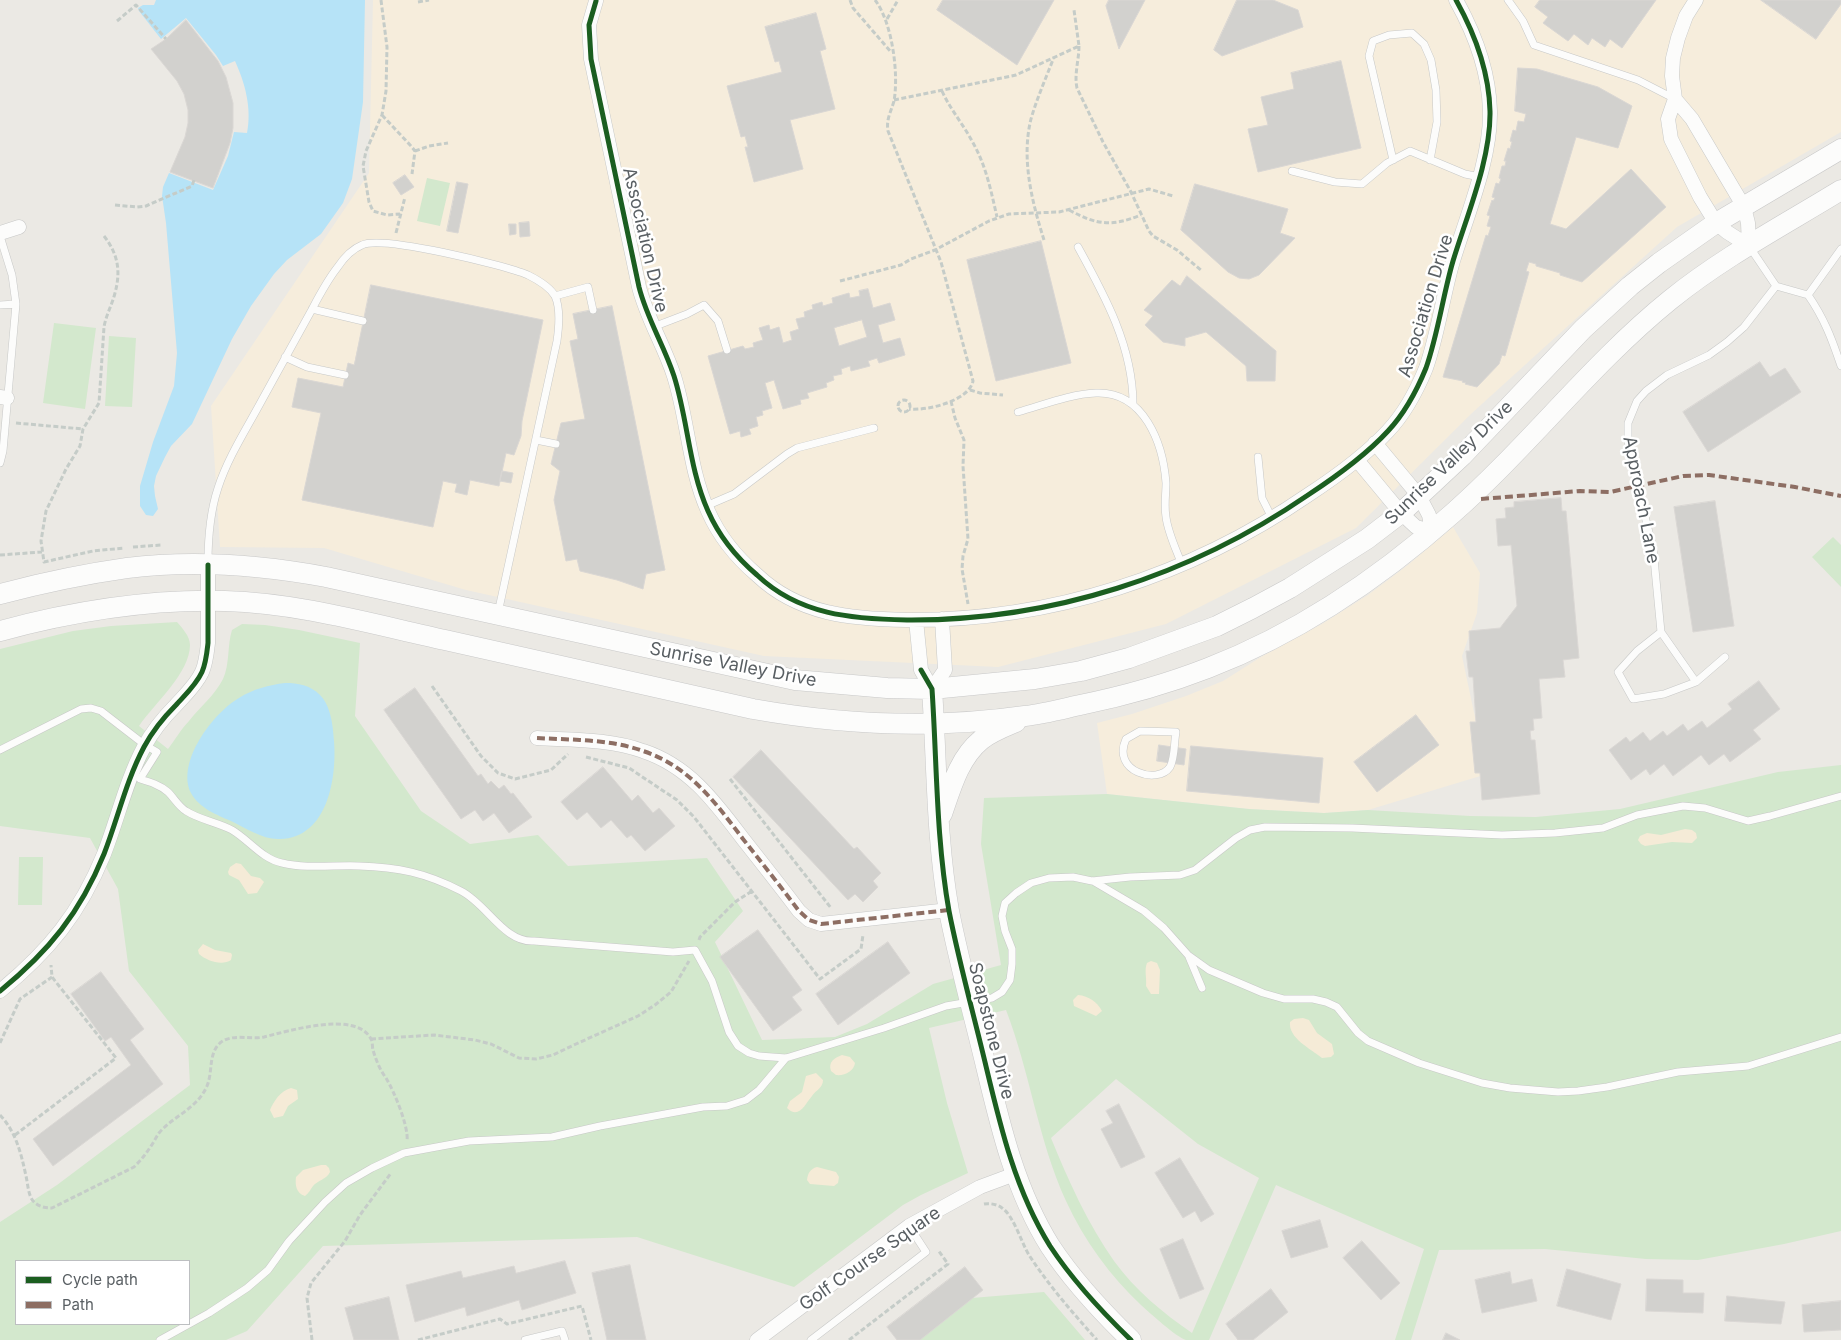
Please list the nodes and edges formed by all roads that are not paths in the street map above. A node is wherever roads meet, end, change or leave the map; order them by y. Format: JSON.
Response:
{"nodes":[{"id":1,"x":1456,"y":0,"type":"edge"},
{"id":2,"x":1508,"y":0,"type":"edge"},
{"id":3,"x":1696,"y":0,"type":"edge"},
{"id":4,"x":596,"y":1,"type":"edge"},
{"id":5,"x":1675,"y":99,"type":"junction"},
{"id":6,"x":1841,"y":149,"type":"edge"},
{"id":7,"x":1393,"y":160,"type":"junction"},
{"id":8,"x":1430,"y":160,"type":"junction"},
{"id":9,"x":1292,"y":171,"type":"dead end"},
{"id":10,"x":1480,"y":177,"type":"junction"},
{"id":11,"x":1841,"y":190,"type":"edge"},
{"id":12,"x":1744,"y":207,"type":"junction"},
{"id":13,"x":1716,"y":223,"type":"junction"},
{"id":14,"x":20,"y":227,"type":"dead end"},
{"id":15,"x":0,"y":234,"type":"edge"},
{"id":16,"x":1749,"y":246,"type":"junction"},
{"id":17,"x":1078,"y":247,"type":"dead end"},
{"id":18,"x":1841,"y":250,"type":"edge"},
{"id":19,"x":1776,"y":286,"type":"junction"},
{"id":20,"x":1808,"y":295,"type":"junction"},
{"id":21,"x":554,"y":296,"type":"junction"},
{"id":22,"x":16,"y":304,"type":"junction"},
{"id":23,"x":0,"y":305,"type":"edge"},
{"id":24,"x":312,"y":309,"type":"junction"},
{"id":25,"x":593,"y":310,"type":"dead end"},
{"id":26,"x":363,"y":322,"type":"dead end"},
{"id":27,"x":653,"y":327,"type":"junction"},
{"id":28,"x":727,"y":350,"type":"dead end"},
{"id":29,"x":285,"y":357,"type":"junction"},
{"id":30,"x":1841,"y":366,"type":"edge"},
{"id":31,"x":345,"y":376,"type":"dead end"},
{"id":32,"x":4,"y":397,"type":"edge"},
{"id":33,"x":1133,"y":404,"type":"junction"},
{"id":34,"x":1018,"y":412,"type":"dead end"},
{"id":35,"x":874,"y":428,"type":"dead end"},
{"id":36,"x":536,"y":440,"type":"junction"},
{"id":37,"x":1375,"y":443,"type":"junction"},
{"id":38,"x":556,"y":444,"type":"dead end"},
{"id":39,"x":1258,"y":457,"type":"dead end"},
{"id":40,"x":1357,"y":460,"type":"junction"},
{"id":41,"x":0,"y":462,"type":"edge"},
{"id":42,"x":1419,"y":496,"type":"junction"},
{"id":43,"x":706,"y":506,"type":"junction"},
{"id":44,"x":1401,"y":513,"type":"junction"},
{"id":45,"x":1272,"y":518,"type":"junction"},
{"id":46,"x":1432,"y":531,"type":"junction"},
{"id":47,"x":208,"y":565,"type":"junction"},
{"id":48,"x":1182,"y":565,"type":"junction"},
{"id":49,"x":0,"y":594,"type":"edge"},
{"id":50,"x":209,"y":601,"type":"junction"},
{"id":51,"x":497,"y":616,"type":"junction"},
{"id":52,"x":942,"y":619,"type":"junction"},
{"id":53,"x":916,"y":620,"type":"junction"},
{"id":54,"x":0,"y":631,"type":"edge"},
{"id":55,"x":1661,"y":632,"type":"junction"},
{"id":56,"x":1725,"y":657,"type":"dead end"},
{"id":57,"x":1696,"y":682,"type":"junction"},
{"id":58,"x":932,"y":689,"type":"junction"},
{"id":59,"x":1027,"y":716,"type":"junction"},
{"id":60,"x":934,"y":725,"type":"junction"},
{"id":61,"x":1176,"y":732,"type":"joint"},
{"id":62,"x":537,"y":738,"type":"dead end"},
{"id":63,"x":151,"y":749,"type":"junction"},
{"id":64,"x":0,"y":750,"type":"edge"},
{"id":65,"x":1841,"y":796,"type":"edge"},
{"id":66,"x":938,"y":825,"type":"junction"},
{"id":67,"x":1092,"y":881,"type":"junction"},
{"id":68,"x":949,"y":910,"type":"junction"},
{"id":69,"x":1188,"y":955,"type":"junction"},
{"id":70,"x":1202,"y":988,"type":"dead end"},
{"id":71,"x":0,"y":991,"type":"edge"},
{"id":72,"x":970,"y":1002,"type":"junction"},
{"id":73,"x":1841,"y":1037,"type":"edge"},
{"id":74,"x":786,"y":1058,"type":"junction"},
{"id":75,"x":1015,"y":1174,"type":"junction"},
{"id":76,"x":909,"y":1226,"type":"junction"},
{"id":77,"x":190,"y":1323,"type":"edge"},
{"id":78,"x":187,"y":1325,"type":"edge"},
{"id":79,"x":160,"y":1340,"type":"edge"},
{"id":80,"x":525,"y":1340,"type":"edge"},
{"id":81,"x":565,"y":1340,"type":"edge"},
{"id":82,"x":758,"y":1340,"type":"edge"},
{"id":83,"x":811,"y":1340,"type":"edge"},
{"id":84,"x":1131,"y":1340,"type":"edge"}],
"edges":[{"from":1,"to":10,"type":"street","name":"Association Drive"},
{"from":2,"to":5,"type":"lane"},
{"from":3,"to":5,"type":"street"},
{"from":4,"to":27,"type":"street","name":"Association Drive"},
{"from":5,"to":12,"type":"street"},
{"from":5,"to":13,"type":"street"},
{"from":6,"to":12,"type":"main road","name":"Sunrise Valley Drive"},
{"from":7,"to":8,"type":"lane"},
{"from":7,"to":8,"type":"lane"},
{"from":7,"to":9,"type":"lane"},
{"from":8,"to":10,"type":"lane"},
{"from":10,"to":37,"type":"street","name":"Association Drive"},
{"from":11,"to":16,"type":"main road","name":"Sunrise Valley Drive"},
{"from":12,"to":13,"type":"main road","name":"Sunrise Valley Drive"},
{"from":12,"to":16,"type":"street"},
{"from":13,"to":16,"type":"street"},
{"from":13,"to":42,"type":"main road","name":"Sunrise Valley Drive"},
{"from":14,"to":15,"type":"street"},
{"from":15,"to":22,"type":"lane"},
{"from":16,"to":19,"type":"lane"},
{"from":16,"to":46,"type":"main road","name":"Sunrise Valley Drive"},
{"from":17,"to":33,"type":"lane"},
{"from":18,"to":20,"type":"lane"},
{"from":19,"to":20,"type":"lane"},
{"from":19,"to":55,"type":"lane","name":"Approach Lane"},
{"from":20,"to":30,"type":"lane"},
{"from":21,"to":24,"type":"lane"},
{"from":21,"to":25,"type":"lane"},
{"from":21,"to":36,"type":"lane"},
{"from":22,"to":23,"type":"lane"},
{"from":22,"to":32,"type":"lane"},
{"from":24,"to":26,"type":"lane"},
{"from":24,"to":29,"type":"lane"},
{"from":27,"to":28,"type":"lane"},
{"from":27,"to":43,"type":"street","name":"Association Drive"},
{"from":29,"to":31,"type":"lane"},
{"from":29,"to":47,"type":"lane"},
{"from":32,"to":41,"type":"lane"},
{"from":33,"to":34,"type":"lane"},
{"from":33,"to":48,"type":"lane"},
{"from":35,"to":43,"type":"lane"},
{"from":36,"to":38,"type":"lane"},
{"from":36,"to":51,"type":"lane"},
{"from":37,"to":40,"type":"street","name":"Association Drive"},
{"from":37,"to":42,"type":"street"},
{"from":39,"to":45,"type":"lane"},
{"from":40,"to":44,"type":"street"},
{"from":40,"to":45,"type":"street","name":"Association Drive"},
{"from":42,"to":44,"type":"main road","name":"Sunrise Valley Drive"},
{"from":42,"to":46,"type":"street"},
{"from":43,"to":53,"type":"street","name":"Association Drive"},
{"from":44,"to":46,"type":"street"},
{"from":44,"to":58,"type":"main road","name":"Sunrise Valley Drive"},
{"from":45,"to":48,"type":"street","name":"Association Drive"},
{"from":46,"to":59,"type":"main road","name":"Sunrise Valley Drive"},
{"from":47,"to":49,"type":"main road","name":"Sunrise Valley Drive"},
{"from":47,"to":50,"type":"street"},
{"from":47,"to":51,"type":"main road","name":"Sunrise Valley Drive"},
{"from":48,"to":52,"type":"street","name":"Association Drive"},
{"from":50,"to":54,"type":"main road","name":"Sunrise Valley Drive"},
{"from":50,"to":60,"type":"main road","name":"Sunrise Valley Drive"},
{"from":50,"to":63,"type":"street"},
{"from":51,"to":58,"type":"main road","name":"Sunrise Valley Drive"},
{"from":52,"to":53,"type":"street","name":"Association Drive"},
{"from":52,"to":58,"type":"street"},
{"from":53,"to":58,"type":"street"},
{"from":55,"to":57,"type":"lane","name":"Approach Lane"},
{"from":55,"to":57,"type":"lane"},
{"from":56,"to":57,"type":"lane"},
{"from":58,"to":60,"type":"main road","name":"Soapstone Drive"},
{"from":59,"to":60,"type":"main road","name":"Sunrise Valley Drive"},
{"from":59,"to":66,"type":"main road"},
{"from":60,"to":66,"type":"main road","name":"Soapstone Drive"},
{"from":61,"to":61,"type":"lane"},
{"from":62,"to":68,"type":"street"},
{"from":63,"to":64,"type":"lane"},
{"from":63,"to":71,"type":"street"},
{"from":63,"to":74,"type":"lane"},
{"from":65,"to":67,"type":"lane"},
{"from":66,"to":68,"type":"main road","name":"Soapstone Drive"},
{"from":67,"to":69,"type":"lane"},
{"from":67,"to":72,"type":"lane"},
{"from":68,"to":72,"type":"main road","name":"Soapstone Drive"},
{"from":69,"to":70,"type":"lane"},
{"from":69,"to":73,"type":"lane"},
{"from":72,"to":74,"type":"lane"},
{"from":72,"to":75,"type":"main road","name":"Soapstone Drive"},
{"from":74,"to":77,"type":"lane"},
{"from":75,"to":76,"type":"street","name":"Golf Course Square"},
{"from":75,"to":84,"type":"main road","name":"Soapstone Drive"},
{"from":76,"to":82,"type":"street","name":"Golf Course Square"},
{"from":76,"to":83,"type":"lane"},
{"from":78,"to":79,"type":"lane"},
{"from":80,"to":81,"type":"lane"}]}
